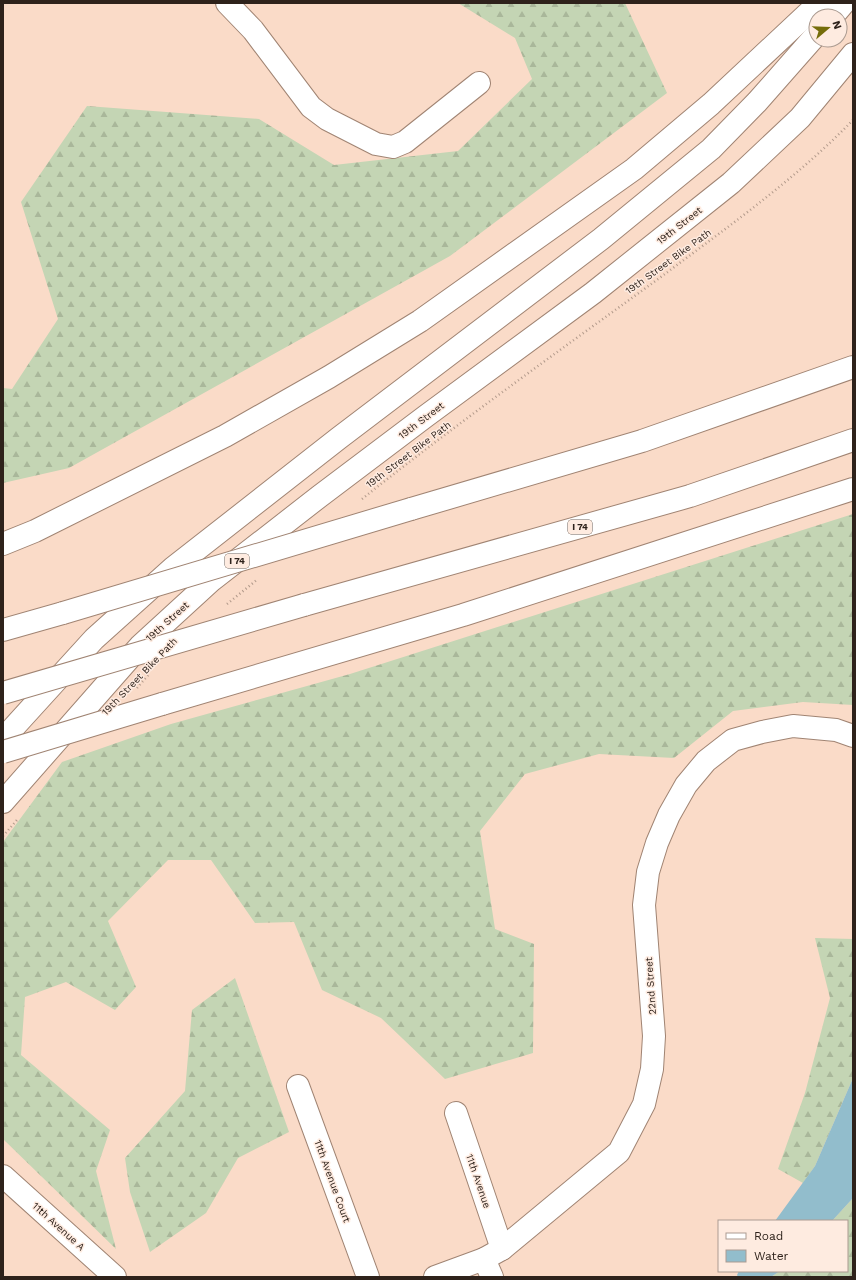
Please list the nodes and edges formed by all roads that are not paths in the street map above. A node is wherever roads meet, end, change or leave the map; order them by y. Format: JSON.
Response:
{"nodes":[{"id":1,"x":227,"y":3,"type":"edge"},
{"id":2,"x":819,"y":3,"type":"edge"},
{"id":3,"x":808,"y":44,"type":"edge"},
{"id":4,"x":853,"y":54,"type":"edge"},
{"id":5,"x":479,"y":83,"type":"dead end"},
{"id":6,"x":853,"y":367,"type":"edge"},
{"id":7,"x":853,"y":440,"type":"edge"},
{"id":8,"x":853,"y":489,"type":"edge"},
{"id":9,"x":3,"y":544,"type":"edge"},
{"id":10,"x":3,"y":630,"type":"edge"},
{"id":11,"x":3,"y":693,"type":"edge"},
{"id":12,"x":853,"y":736,"type":"edge"},
{"id":13,"x":3,"y":739,"type":"edge"},
{"id":14,"x":3,"y":752,"type":"edge"},
{"id":15,"x":3,"y":802,"type":"edge"},
{"id":16,"x":298,"y":1086,"type":"dead end"},
{"id":17,"x":456,"y":1113,"type":"dead end"},
{"id":18,"x":3,"y":1176,"type":"edge"},
{"id":19,"x":502,"y":1249,"type":"junction"},
{"id":20,"x":488,"y":1268,"type":"edge"},
{"id":21,"x":115,"y":1277,"type":"edge"},
{"id":22,"x":368,"y":1277,"type":"edge"},
{"id":23,"x":435,"y":1277,"type":"edge"}],
"edges":[{"from":1,"to":5,"type":"main road"},
{"from":2,"to":9,"type":"main road"},
{"from":3,"to":13,"type":"main road"},
{"from":4,"to":15,"type":"main road","name":"19th Street"},
{"from":6,"to":10,"type":"main road","number":"I 74","bridge":true},
{"from":7,"to":11,"type":"main road","number":"I 74","bridge":true},
{"from":8,"to":14,"type":"main road","bridge":true},
{"from":12,"to":19,"type":"main road","name":"22nd Street"},
{"from":16,"to":22,"type":"main road","name":"11th Avenue Court"},
{"from":17,"to":19,"type":"main road","name":"11th Avenue"},
{"from":18,"to":21,"type":"main road","name":"11th Avenue A"},
{"from":19,"to":20,"type":"main road","name":"22nd Street"},
{"from":20,"to":23,"type":"main road","name":"22nd Street"}]}
